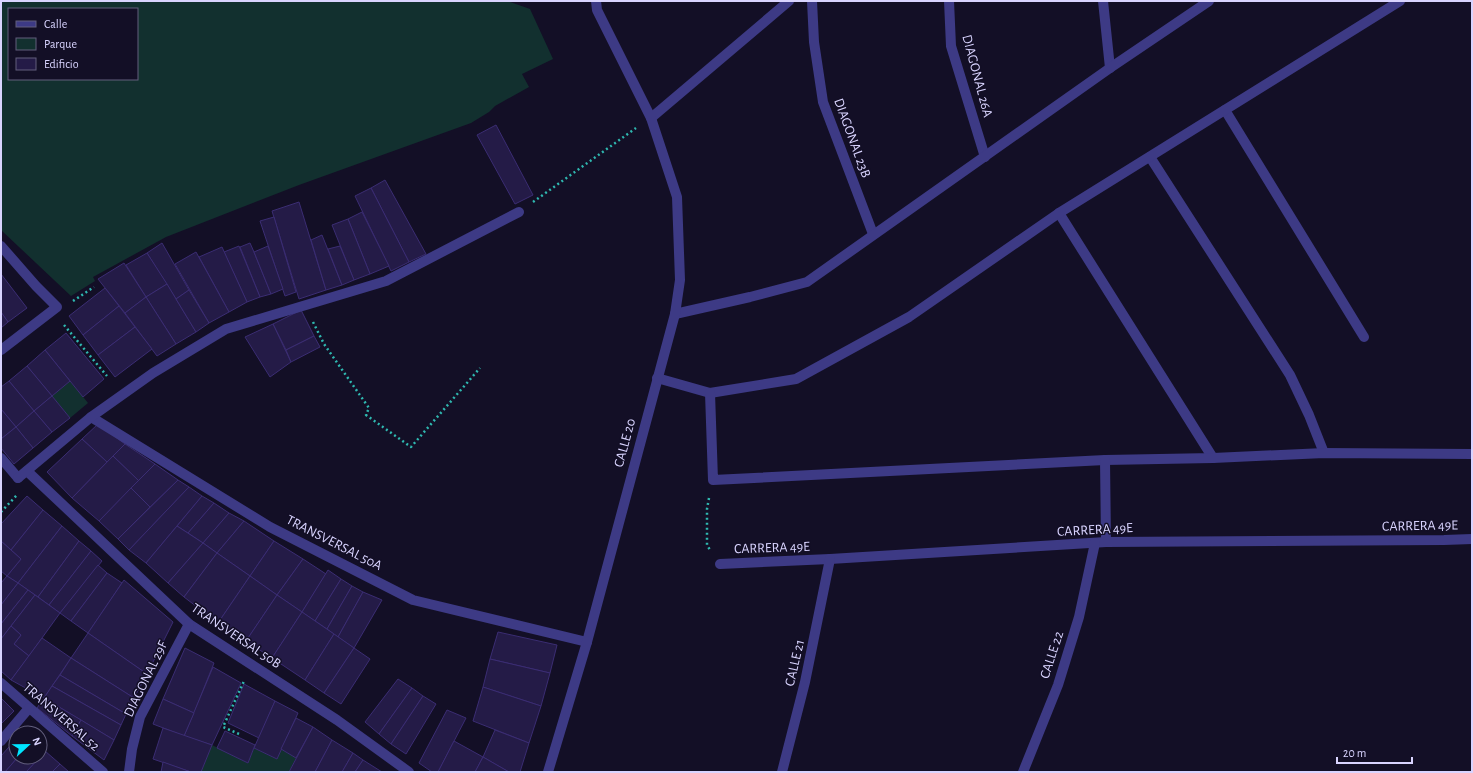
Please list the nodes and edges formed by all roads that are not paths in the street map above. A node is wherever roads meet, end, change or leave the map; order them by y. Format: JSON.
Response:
{"nodes":[{"id":1,"x":596,"y":1,"type":"edge"},
{"id":2,"x":788,"y":1,"type":"edge"},
{"id":3,"x":812,"y":1,"type":"edge"},
{"id":4,"x":948,"y":1,"type":"edge"},
{"id":5,"x":1103,"y":1,"type":"edge"},
{"id":6,"x":1209,"y":1,"type":"edge"},
{"id":7,"x":1400,"y":1,"type":"edge"},
{"id":8,"x":1110,"y":68,"type":"junction"},
{"id":9,"x":1226,"y":110,"type":"junction"},
{"id":10,"x":651,"y":118,"type":"junction"},
{"id":11,"x":985,"y":157,"type":"junction"},
{"id":12,"x":1150,"y":157,"type":"junction"},
{"id":13,"x":519,"y":212,"type":"road end"},
{"id":14,"x":1059,"y":213,"type":"junction"},
{"id":15,"x":873,"y":234,"type":"junction"},
{"id":16,"x":1,"y":246,"type":"edge"},
{"id":17,"x":675,"y":314,"type":"junction"},
{"id":18,"x":1364,"y":337,"type":"dead end"},
{"id":19,"x":1,"y":350,"type":"edge"},
{"id":20,"x":657,"y":378,"type":"junction"},
{"id":21,"x":710,"y":393,"type":"junction"},
{"id":22,"x":91,"y":417,"type":"junction"},
{"id":23,"x":1324,"y":453,"type":"junction"},
{"id":24,"x":1472,"y":454,"type":"edge"},
{"id":25,"x":1,"y":458,"type":"edge"},
{"id":26,"x":1213,"y":458,"type":"junction"},
{"id":27,"x":1105,"y":460,"type":"junction"},
{"id":28,"x":27,"y":471,"type":"junction"},
{"id":29,"x":1472,"y":539,"type":"edge"},
{"id":30,"x":1100,"y":543,"type":"junction"},
{"id":31,"x":830,"y":559,"type":"junction"},
{"id":32,"x":720,"y":564,"type":"road end"},
{"id":33,"x":189,"y":624,"type":"junction"},
{"id":34,"x":587,"y":642,"type":"junction"},
{"id":35,"x":1,"y":683,"type":"edge"},
{"id":36,"x":29,"y":708,"type":"junction"},
{"id":37,"x":1,"y":741,"type":"edge"},
{"id":38,"x":103,"y":772,"type":"edge"},
{"id":39,"x":129,"y":772,"type":"edge"},
{"id":40,"x":409,"y":772,"type":"edge"},
{"id":41,"x":548,"y":772,"type":"edge"},
{"id":42,"x":782,"y":772,"type":"edge"},
{"id":43,"x":1023,"y":772,"type":"edge"}],
"edges":[{"from":1,"to":10,"type":"street","name":"CALLE 20"},
{"from":2,"to":10,"type":"street"},
{"from":3,"to":15,"type":"street","name":"DIAGONAL 23B"},
{"from":4,"to":11,"type":"street","name":"DIAGONAL 26A"},
{"from":5,"to":8,"type":"street"},
{"from":6,"to":8,"type":"street"},
{"from":7,"to":9,"type":"street"},
{"from":8,"to":11,"type":"street"},
{"from":9,"to":12,"type":"street"},
{"from":9,"to":18,"type":"street"},
{"from":10,"to":17,"type":"street","name":"CALLE 20"},
{"from":11,"to":15,"type":"street"},
{"from":12,"to":14,"type":"street"},
{"from":12,"to":23,"type":"street"},
{"from":13,"to":22,"type":"street"},
{"from":14,"to":21,"type":"street"},
{"from":14,"to":26,"type":"street"},
{"from":15,"to":17,"type":"street"},
{"from":16,"to":19,"type":"street"},
{"from":17,"to":20,"type":"street","name":"CALLE 20"},
{"from":20,"to":21,"type":"street"},
{"from":20,"to":34,"type":"street","name":"CALLE 20"},
{"from":21,"to":27,"type":"street"},
{"from":22,"to":28,"type":"street"},
{"from":22,"to":34,"type":"street","name":"TRANSVERSAL 50A"},
{"from":23,"to":24,"type":"street"},
{"from":23,"to":26,"type":"street"},
{"from":25,"to":28,"type":"street"},
{"from":26,"to":27,"type":"street"},
{"from":27,"to":30,"type":"street","name":"CALLE 22"},
{"from":28,"to":33,"type":"street","name":"TRANSVERSAL 50B"},
{"from":29,"to":30,"type":"street","name":"CARRERA 49E"},
{"from":30,"to":31,"type":"street","name":"CARRERA 49E"},
{"from":30,"to":43,"type":"street","name":"CALLE 22"},
{"from":31,"to":32,"type":"street","name":"CARRERA 49E"},
{"from":31,"to":42,"type":"street","name":"CALLE 21"},
{"from":33,"to":39,"type":"street","name":"DIAGONAL 29F"},
{"from":33,"to":40,"type":"street","name":"TRANSVERSAL 50B"},
{"from":34,"to":41,"type":"street","name":"CALLE 20"},
{"from":35,"to":36,"type":"street","name":"TRANSVERSAL 52"},
{"from":36,"to":37,"type":"street"},
{"from":36,"to":38,"type":"street","name":"TRANSVERSAL 52"}]}
